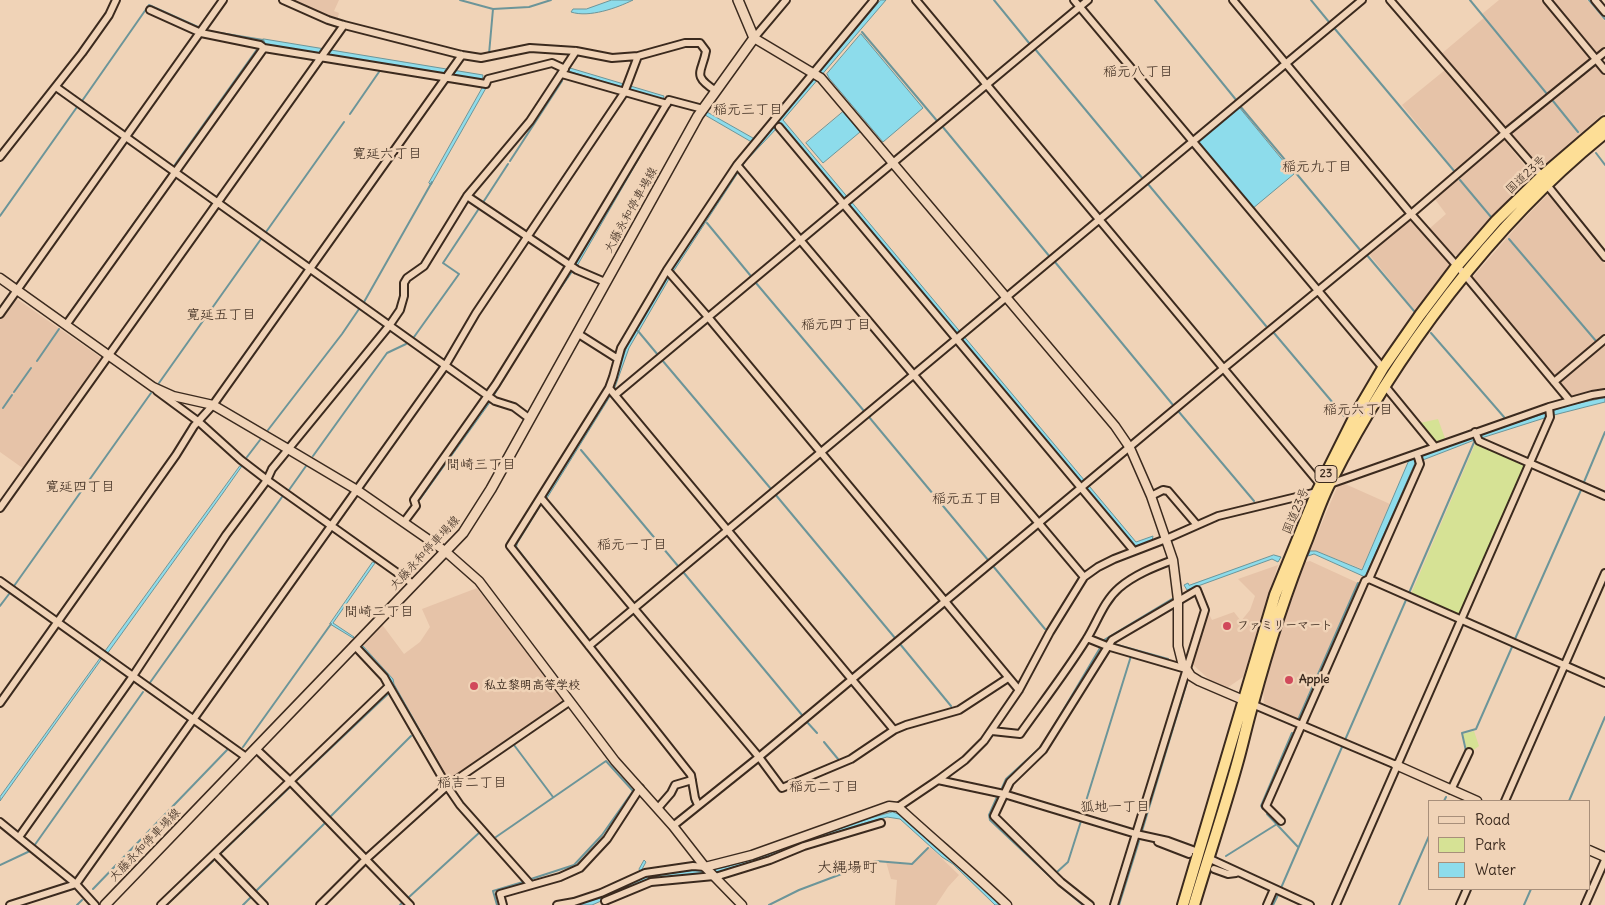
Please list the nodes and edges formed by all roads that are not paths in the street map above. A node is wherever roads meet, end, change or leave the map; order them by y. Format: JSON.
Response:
{"nodes":[{"id":1,"x":116,"y":0,"type":"edge"},
{"id":2,"x":223,"y":0,"type":"edge"},
{"id":3,"x":284,"y":0,"type":"edge"},
{"id":4,"x":738,"y":0,"type":"edge"},
{"id":5,"x":786,"y":0,"type":"edge"},
{"id":6,"x":874,"y":0,"type":"edge"},
{"id":7,"x":916,"y":0,"type":"edge"},
{"id":8,"x":1074,"y":0,"type":"edge"},
{"id":9,"x":1088,"y":0,"type":"edge"},
{"id":10,"x":1233,"y":0,"type":"edge"},
{"id":11,"x":1362,"y":0,"type":"edge"},
{"id":12,"x":1390,"y":0,"type":"edge"},
{"id":13,"x":1547,"y":0,"type":"edge"},
{"id":14,"x":1595,"y":0,"type":"edge"},
{"id":15,"x":1080,"y":7,"type":"junction"},
{"id":16,"x":150,"y":10,"type":"dead end"},
{"id":17,"x":1605,"y":12,"type":"edge"},
{"id":18,"x":344,"y":25,"type":"junction"},
{"id":19,"x":201,"y":32,"type":"junction"},
{"id":20,"x":754,"y":38,"type":"junction"},
{"id":21,"x":264,"y":48,"type":"junction"},
{"id":22,"x":576,"y":51,"type":"junction"},
{"id":23,"x":1605,"y":52,"type":"edge"},
{"id":24,"x":462,"y":55,"type":"junction"},
{"id":25,"x":322,"y":56,"type":"junction"},
{"id":26,"x":638,"y":56,"type":"junction"},
{"id":27,"x":1596,"y":59,"type":"junction"},
{"id":28,"x":1286,"y":63,"type":"junction"},
{"id":29,"x":1605,"y":70,"type":"edge"},
{"id":30,"x":563,"y":71,"type":"junction"},
{"id":31,"x":448,"y":74,"type":"junction"},
{"id":32,"x":817,"y":74,"type":"junction"},
{"id":33,"x":986,"y":85,"type":"junction"},
{"id":34,"x":56,"y":87,"type":"junction"},
{"id":35,"x":626,"y":89,"type":"junction"},
{"id":36,"x":716,"y":91,"type":"junction"},
{"id":37,"x":667,"y":104,"type":"junction"},
{"id":38,"x":703,"y":109,"type":"junction"},
{"id":39,"x":1605,"y":122,"type":"edge"},
{"id":40,"x":780,"y":127,"type":"dead end"},
{"id":41,"x":1605,"y":133,"type":"edge"},
{"id":42,"x":1504,"y":134,"type":"junction"},
{"id":43,"x":125,"y":137,"type":"junction"},
{"id":44,"x":1193,"y":142,"type":"junction"},
{"id":45,"x":0,"y":157,"type":"edge"},
{"id":46,"x":894,"y":162,"type":"junction"},
{"id":47,"x":739,"y":167,"type":"junction"},
{"id":48,"x":175,"y":172,"type":"junction"},
{"id":49,"x":1544,"y":181,"type":"junction"},
{"id":50,"x":467,"y":196,"type":"junction"},
{"id":51,"x":846,"y":202,"type":"junction"},
{"id":52,"x":218,"y":203,"type":"junction"},
{"id":53,"x":1411,"y":214,"type":"junction"},
{"id":54,"x":1099,"y":220,"type":"junction"},
{"id":55,"x":528,"y":237,"type":"junction"},
{"id":56,"x":801,"y":240,"type":"junction"},
{"id":57,"x":1605,"y":257,"type":"edge"},
{"id":58,"x":570,"y":265,"type":"junction"},
{"id":59,"x":1457,"y":266,"type":"junction"},
{"id":60,"x":309,"y":268,"type":"junction"},
{"id":61,"x":669,"y":273,"type":"junction"},
{"id":62,"x":1465,"y":275,"type":"junction"},
{"id":63,"x":0,"y":278,"type":"edge"},
{"id":64,"x":606,"y":282,"type":"junction"},
{"id":65,"x":17,"y":290,"type":"junction"},
{"id":66,"x":1318,"y":292,"type":"junction"},
{"id":67,"x":1008,"y":297,"type":"junction"},
{"id":68,"x":0,"y":314,"type":"edge"},
{"id":69,"x":708,"y":317,"type":"junction"},
{"id":70,"x":66,"y":325,"type":"junction"},
{"id":71,"x":389,"y":326,"type":"junction"},
{"id":72,"x":577,"y":334,"type":"junction"},
{"id":73,"x":959,"y":337,"type":"junction"},
{"id":74,"x":1605,"y":339,"type":"edge"},
{"id":75,"x":109,"y":356,"type":"junction"},
{"id":76,"x":618,"y":360,"type":"junction"},
{"id":77,"x":445,"y":366,"type":"junction"},
{"id":78,"x":1224,"y":368,"type":"junction"},
{"id":79,"x":1383,"y":368,"type":"junction"},
{"id":80,"x":913,"y":375,"type":"junction"},
{"id":81,"x":1554,"y":382,"type":"junction"},
{"id":82,"x":1385,"y":386,"type":"junction"},
{"id":83,"x":153,"y":387,"type":"junction"},
{"id":84,"x":612,"y":391,"type":"junction"},
{"id":85,"x":1605,"y":393,"type":"edge"},
{"id":86,"x":490,"y":397,"type":"junction"},
{"id":87,"x":1570,"y":401,"type":"junction"},
{"id":88,"x":213,"y":405,"type":"junction"},
{"id":89,"x":1549,"y":407,"type":"junction"},
{"id":90,"x":530,"y":419,"type":"junction"},
{"id":91,"x":199,"y":422,"type":"junction"},
{"id":92,"x":1475,"y":432,"type":"junction"},
{"id":93,"x":1435,"y":447,"type":"junction"},
{"id":94,"x":288,"y":448,"type":"junction"},
{"id":95,"x":1130,"y":448,"type":"junction"},
{"id":96,"x":820,"y":453,"type":"junction"},
{"id":97,"x":1417,"y":454,"type":"junction"},
{"id":98,"x":1529,"y":463,"type":"junction"},
{"id":99,"x":267,"y":480,"type":"junction"},
{"id":100,"x":1322,"y":487,"type":"junction"},
{"id":101,"x":1082,"y":488,"type":"junction"},
{"id":102,"x":357,"y":490,"type":"junction"},
{"id":103,"x":1151,"y":496,"type":"junction"},
{"id":104,"x":1605,"y":496,"type":"edge"},
{"id":105,"x":541,"y":498,"type":"junction"},
{"id":106,"x":0,"y":508,"type":"edge"},
{"id":107,"x":404,"y":522,"type":"junction"},
{"id":108,"x":1038,"y":524,"type":"junction"},
{"id":109,"x":1197,"y":525,"type":"junction"},
{"id":110,"x":332,"y":526,"type":"junction"},
{"id":111,"x":726,"y":531,"type":"junction"},
{"id":112,"x":1166,"y":539,"type":"junction"},
{"id":113,"x":445,"y":551,"type":"junction"},
{"id":114,"x":1134,"y":551,"type":"junction"},
{"id":115,"x":1173,"y":560,"type":"junction"},
{"id":116,"x":1605,"y":573,"type":"edge"},
{"id":117,"x":1084,"y":577,"type":"junction"},
{"id":118,"x":1369,"y":579,"type":"junction"},
{"id":119,"x":0,"y":581,"type":"edge"},
{"id":120,"x":413,"y":584,"type":"junction"},
{"id":121,"x":1178,"y":600,"type":"junction"},
{"id":122,"x":944,"y":602,"type":"junction"},
{"id":123,"x":635,"y":607,"type":"junction"},
{"id":124,"x":1461,"y":620,"type":"junction"},
{"id":125,"x":58,"y":622,"type":"junction"},
{"id":126,"x":1088,"y":638,"type":"junction"},
{"id":127,"x":354,"y":645,"type":"junction"},
{"id":128,"x":589,"y":646,"type":"junction"},
{"id":129,"x":1107,"y":646,"type":"junction"},
{"id":130,"x":1564,"y":665,"type":"junction"},
{"id":131,"x":1186,"y":669,"type":"junction"},
{"id":132,"x":133,"y":676,"type":"junction"},
{"id":133,"x":1008,"y":678,"type":"junction"},
{"id":134,"x":852,"y":679,"type":"junction"},
{"id":135,"x":1605,"y":683,"type":"edge"},
{"id":136,"x":390,"y":689,"type":"junction"},
{"id":137,"x":1019,"y":690,"type":"junction"},
{"id":138,"x":569,"y":702,"type":"junction"},
{"id":139,"x":1248,"y":702,"type":"junction"},
{"id":140,"x":0,"y":703,"type":"edge"},
{"id":141,"x":194,"y":720,"type":"junction"},
{"id":142,"x":1302,"y":726,"type":"junction"},
{"id":143,"x":894,"y":730,"type":"junction"},
{"id":144,"x":992,"y":732,"type":"junction"},
{"id":145,"x":255,"y":748,"type":"junction"},
{"id":146,"x":1469,"y":752,"type":"dead end"},
{"id":147,"x":246,"y":757,"type":"junction"},
{"id":148,"x":759,"y":757,"type":"junction"},
{"id":149,"x":1396,"y":766,"type":"junction"},
{"id":150,"x":692,"y":780,"type":"junction"},
{"id":151,"x":938,"y":780,"type":"junction"},
{"id":152,"x":290,"y":781,"type":"junction"},
{"id":153,"x":447,"y":786,"type":"junction"},
{"id":154,"x":640,"y":788,"type":"junction"},
{"id":155,"x":1451,"y":790,"type":"junction"},
{"id":156,"x":1004,"y":794,"type":"junction"},
{"id":157,"x":1475,"y":800,"type":"edge"},
{"id":158,"x":1505,"y":800,"type":"edge"},
{"id":159,"x":698,"y":805,"type":"junction"},
{"id":160,"x":898,"y":807,"type":"junction"},
{"id":161,"x":658,"y":808,"type":"junction"},
{"id":162,"x":1281,"y":821,"type":"dead end"},
{"id":163,"x":881,"y":823,"type":"dead end"},
{"id":164,"x":1,"y":824,"type":"edge"},
{"id":165,"x":673,"y":826,"type":"junction"},
{"id":166,"x":1136,"y":834,"type":"junction"},
{"id":167,"x":19,"y":837,"type":"junction"},
{"id":168,"x":1590,"y":850,"type":"edge"},
{"id":169,"x":1194,"y":853,"type":"junction"},
{"id":170,"x":215,"y":854,"type":"junction"},
{"id":171,"x":1208,"y":858,"type":"junction"},
{"id":172,"x":1605,"y":858,"type":"edge"},
{"id":173,"x":366,"y":859,"type":"junction"},
{"id":174,"x":706,"y":867,"type":"junction"},
{"id":175,"x":1214,"y":869,"type":"dead end"},
{"id":176,"x":1238,"y":873,"type":"junction"},
{"id":177,"x":714,"y":876,"type":"junction"},
{"id":178,"x":76,"y":884,"type":"junction"},
{"id":179,"x":531,"y":885,"type":"junction"},
{"id":180,"x":1274,"y":889,"type":"junction"},
{"id":181,"x":1467,"y":890,"type":"edge"},
{"id":182,"x":603,"y":897,"type":"junction"},
{"id":183,"x":10,"y":905,"type":"edge"},
{"id":184,"x":95,"y":905,"type":"edge"},
{"id":185,"x":105,"y":905,"type":"edge"},
{"id":186,"x":161,"y":905,"type":"edge"},
{"id":187,"x":264,"y":905,"type":"edge"},
{"id":188,"x":320,"y":905,"type":"edge"},
{"id":189,"x":410,"y":905,"type":"edge"},
{"id":190,"x":503,"y":905,"type":"edge"},
{"id":191,"x":557,"y":905,"type":"edge"},
{"id":192,"x":598,"y":905,"type":"edge"},
{"id":193,"x":742,"y":905,"type":"edge"},
{"id":194,"x":1006,"y":905,"type":"edge"},
{"id":195,"x":1090,"y":905,"type":"edge"},
{"id":196,"x":1114,"y":905,"type":"edge"},
{"id":197,"x":1183,"y":905,"type":"edge"},
{"id":198,"x":1194,"y":905,"type":"edge"},
{"id":199,"x":1268,"y":905,"type":"edge"},
{"id":200,"x":1310,"y":905,"type":"edge"},
{"id":201,"x":1336,"y":905,"type":"edge"},
{"id":202,"x":1460,"y":905,"type":"edge"},
{"id":203,"x":1585,"y":905,"type":"edge"}],
"edges":[{"from":1,"to":34,"type":"street"},
{"from":2,"to":19,"type":"street"},
{"from":3,"to":18,"type":"street"},
{"from":4,"to":20,"type":"main road"},
{"from":5,"to":20,"type":"street"},
{"from":6,"to":32,"type":"street"},
{"from":7,"to":33,"type":"street"},
{"from":8,"to":15,"type":"street"},
{"from":9,"to":15,"type":"street"},
{"from":10,"to":28,"type":"street"},
{"from":11,"to":28,"type":"street"},
{"from":12,"to":42,"type":"street"},
{"from":13,"to":27,"type":"street"},
{"from":14,"to":17,"type":"street"},
{"from":15,"to":33,"type":"street"},
{"from":15,"to":44,"type":"street"},
{"from":16,"to":19,"type":"street"},
{"from":18,"to":24,"type":"street"},
{"from":18,"to":25,"type":"street"},
{"from":19,"to":21,"type":"street"},
{"from":19,"to":43,"type":"street"},
{"from":20,"to":32,"type":"street"},
{"from":20,"to":36,"type":"main road","name":"大藤永和停車場線"},
{"from":21,"to":25,"type":"street"},
{"from":21,"to":48,"type":"street"},
{"from":22,"to":24,"type":"street"},
{"from":22,"to":26,"type":"street"},
{"from":22,"to":30,"type":"street"},
{"from":23,"to":27,"type":"street"},
{"from":24,"to":31,"type":"street"},
{"from":25,"to":31,"type":"street"},
{"from":25,"to":52,"type":"street"},
{"from":26,"to":35,"type":"street"},
{"from":26,"to":36,"type":"street"},
{"from":27,"to":29,"type":"street"},
{"from":27,"to":42,"type":"street"},
{"from":28,"to":44,"type":"street"},
{"from":28,"to":53,"type":"street"},
{"from":30,"to":31,"type":"street"},
{"from":30,"to":35,"type":"street"},
{"from":30,"to":50,"type":"street"},
{"from":31,"to":60,"type":"street"},
{"from":32,"to":46,"type":"street"},
{"from":32,"to":47,"type":"street"},
{"from":33,"to":46,"type":"street"},
{"from":33,"to":54,"type":"street"},
{"from":34,"to":43,"type":"street"},
{"from":34,"to":45,"type":"street"},
{"from":35,"to":37,"type":"street"},
{"from":35,"to":55,"type":"street"},
{"from":36,"to":38,"type":"main road","name":"大藤永和停車場線"},
{"from":37,"to":38,"type":"street"},
{"from":37,"to":58,"type":"street"},
{"from":38,"to":64,"type":"main road","name":"大藤永和停車場線"},
{"from":39,"to":49,"type":"highway","name":"国道23号","number":"23"},
{"from":40,"to":51,"type":"street"},
{"from":41,"to":49,"type":"highway","name":"国道23号","number":"23"},
{"from":42,"to":49,"type":"street"},
{"from":42,"to":53,"type":"street"},
{"from":43,"to":48,"type":"street"},
{"from":43,"to":65,"type":"street"},
{"from":44,"to":54,"type":"street"},
{"from":44,"to":66,"type":"street"},
{"from":46,"to":51,"type":"street"},
{"from":46,"to":67,"type":"street"},
{"from":47,"to":56,"type":"street"},
{"from":47,"to":61,"type":"street"},
{"from":48,"to":52,"type":"street"},
{"from":48,"to":70,"type":"street"},
{"from":49,"to":57,"type":"street"},
{"from":49,"to":59,"type":"highway","name":"国道23号","number":"23"},
{"from":49,"to":62,"type":"highway","name":"国道23号","number":"23"},
{"from":50,"to":55,"type":"street"},
{"from":50,"to":71,"type":"street"},
{"from":51,"to":56,"type":"street"},
{"from":51,"to":73,"type":"street"},
{"from":52,"to":60,"type":"street"},
{"from":52,"to":75,"type":"street"},
{"from":53,"to":59,"type":"street"},
{"from":53,"to":66,"type":"street"},
{"from":54,"to":67,"type":"street"},
{"from":54,"to":78,"type":"street"},
{"from":55,"to":58,"type":"street"},
{"from":55,"to":77,"type":"street"},
{"from":56,"to":69,"type":"street"},
{"from":56,"to":80,"type":"street"},
{"from":58,"to":64,"type":"street"},
{"from":58,"to":86,"type":"street"},
{"from":59,"to":62,"type":"street"},
{"from":59,"to":79,"type":"highway","name":"国道23号","number":"23"},
{"from":60,"to":71,"type":"street"},
{"from":60,"to":88,"type":"street"},
{"from":61,"to":69,"type":"street"},
{"from":61,"to":76,"type":"street"},
{"from":62,"to":81,"type":"street"},
{"from":62,"to":82,"type":"highway","name":"国道23号","number":"23"},
{"from":63,"to":65,"type":"street"},
{"from":64,"to":72,"type":"main road","name":"大藤永和停車場線"},
{"from":65,"to":68,"type":"street"},
{"from":65,"to":70,"type":"street"},
{"from":66,"to":78,"type":"street"},
{"from":66,"to":79,"type":"street"},
{"from":67,"to":73,"type":"street"},
{"from":67,"to":95,"type":"street"},
{"from":69,"to":84,"type":"street"},
{"from":69,"to":96,"type":"street"},
{"from":70,"to":75,"type":"street"},
{"from":71,"to":77,"type":"street"},
{"from":71,"to":94,"type":"street"},
{"from":72,"to":76,"type":"street"},
{"from":72,"to":90,"type":"main road","name":"大藤永和停車場線"},
{"from":73,"to":80,"type":"street"},
{"from":73,"to":101,"type":"street"},
{"from":74,"to":81,"type":"street"},
{"from":75,"to":83,"type":"street"},
{"from":75,"to":106,"type":"street"},
{"from":76,"to":84,"type":"street"},
{"from":77,"to":86,"type":"street"},
{"from":77,"to":102,"type":"street"},
{"from":78,"to":95,"type":"street"},
{"from":78,"to":100,"type":"street"},
{"from":79,"to":100,"type":"highway","name":"国道23号","number":"23"},
{"from":80,"to":96,"type":"street"},
{"from":80,"to":108,"type":"street"},
{"from":81,"to":87,"type":"street"},
{"from":82,"to":93,"type":"street"},
{"from":82,"to":100,"type":"highway","name":"国道23号","number":"23"},
{"from":83,"to":88,"type":"street"},
{"from":83,"to":91,"type":"street"},
{"from":84,"to":105,"type":"street"},
{"from":84,"to":111,"type":"street"},
{"from":85,"to":87,"type":"street"},
{"from":86,"to":90,"type":"street"},
{"from":86,"to":107,"type":"street"},
{"from":87,"to":89,"type":"street"},
{"from":88,"to":91,"type":"street"},
{"from":88,"to":94,"type":"street"},
{"from":89,"to":92,"type":"street"},
{"from":89,"to":98,"type":"street"},
{"from":90,"to":113,"type":"main road","name":"大藤永和停車場線"},
{"from":91,"to":99,"type":"street"},
{"from":91,"to":125,"type":"street"},
{"from":92,"to":93,"type":"street"},
{"from":92,"to":98,"type":"street"},
{"from":93,"to":97,"type":"street"},
{"from":94,"to":99,"type":"street"},
{"from":94,"to":102,"type":"street"},
{"from":95,"to":101,"type":"street"},
{"from":95,"to":103,"type":"street"},
{"from":96,"to":111,"type":"street"},
{"from":96,"to":122,"type":"street"},
{"from":97,"to":100,"type":"street"},
{"from":97,"to":118,"type":"street"},
{"from":98,"to":104,"type":"street"},
{"from":98,"to":124,"type":"street"},
{"from":99,"to":110,"type":"street"},
{"from":99,"to":132,"type":"street"},
{"from":100,"to":109,"type":"street"},
{"from":100,"to":139,"type":"highway","name":"国道23号","number":"23"},
{"from":100,"to":139,"type":"highway","name":"国道23号","number":"23"},
{"from":101,"to":108,"type":"street"},
{"from":101,"to":114,"type":"street"},
{"from":102,"to":107,"type":"street"},
{"from":102,"to":110,"type":"street"},
{"from":103,"to":109,"type":"street"},
{"from":103,"to":112,"type":"street"},
{"from":105,"to":123,"type":"street"},
{"from":105,"to":128,"type":"street"},
{"from":107,"to":113,"type":"street"},
{"from":108,"to":117,"type":"street"},
{"from":108,"to":122,"type":"street"},
{"from":109,"to":112,"type":"street"},
{"from":110,"to":120,"type":"street"},
{"from":110,"to":141,"type":"street"},
{"from":111,"to":123,"type":"street"},
{"from":111,"to":134,"type":"street"},
{"from":112,"to":114,"type":"street"},
{"from":112,"to":115,"type":"street"},
{"from":113,"to":120,"type":"main road","name":"大藤永和停車場線"},
{"from":113,"to":138,"type":"street"},
{"from":114,"to":117,"type":"street"},
{"from":115,"to":121,"type":"street"},
{"from":115,"to":126,"type":"street"},
{"from":116,"to":130,"type":"street"},
{"from":117,"to":137,"type":"street"},
{"from":118,"to":124,"type":"street"},
{"from":118,"to":142,"type":"street"},
{"from":119,"to":125,"type":"street"},
{"from":120,"to":127,"type":"main road","name":"大藤永和停車場線"},
{"from":121,"to":129,"type":"street"},
{"from":121,"to":131,"type":"street"},
{"from":121,"to":131,"type":"street"},
{"from":122,"to":133,"type":"street"},
{"from":122,"to":134,"type":"street"},
{"from":123,"to":128,"type":"street"},
{"from":123,"to":148,"type":"street"},
{"from":124,"to":130,"type":"street"},
{"from":124,"to":149,"type":"street"},
{"from":125,"to":132,"type":"street"},
{"from":125,"to":140,"type":"street"},
{"from":126,"to":129,"type":"street"},
{"from":126,"to":144,"type":"street"},
{"from":127,"to":136,"type":"street"},
{"from":127,"to":145,"type":"main road","name":"大藤永和停車場線"},
{"from":128,"to":150,"type":"street"},
{"from":129,"to":131,"type":"street"},
{"from":129,"to":156,"type":"street"},
{"from":130,"to":135,"type":"street"},
{"from":130,"to":158,"type":"street"},
{"from":131,"to":139,"type":"street"},
{"from":131,"to":166,"type":"street"},
{"from":132,"to":141,"type":"street"},
{"from":132,"to":167,"type":"street"},
{"from":133,"to":137,"type":"street"},
{"from":133,"to":143,"type":"street"},
{"from":134,"to":143,"type":"street"},
{"from":134,"to":148,"type":"street"},
{"from":136,"to":152,"type":"street"},
{"from":136,"to":153,"type":"street"},
{"from":137,"to":144,"type":"street"},
{"from":138,"to":153,"type":"street"},
{"from":138,"to":154,"type":"street"},
{"from":139,"to":142,"type":"street"},
{"from":139,"to":169,"type":"highway","name":"国道23号","number":"23"},
{"from":139,"to":171,"type":"highway","name":"国道23号","number":"23"},
{"from":141,"to":147,"type":"street"},
{"from":141,"to":178,"type":"street"},
{"from":142,"to":149,"type":"street"},
{"from":142,"to":162,"type":"street"},
{"from":143,"to":148,"type":"street"},
{"from":144,"to":151,"type":"street"},
{"from":145,"to":147,"type":"main road","name":"大藤永和停車場線"},
{"from":145,"to":152,"type":"street"},
{"from":146,"to":155,"type":"street"},
{"from":147,"to":185,"type":"main road","name":"大藤永和停車場線"},
{"from":148,"to":159,"type":"street"},
{"from":149,"to":155,"type":"street"},
{"from":149,"to":201,"type":"street"},
{"from":150,"to":159,"type":"street"},
{"from":150,"to":161,"type":"street"},
{"from":151,"to":156,"type":"street"},
{"from":151,"to":160,"type":"street"},
{"from":152,"to":170,"type":"street"},
{"from":152,"to":173,"type":"street"},
{"from":153,"to":173,"type":"street"},
{"from":153,"to":179,"type":"street"},
{"from":154,"to":161,"type":"street"},
{"from":154,"to":179,"type":"street"},
{"from":155,"to":157,"type":"street"},
{"from":156,"to":166,"type":"street"},
{"from":156,"to":195,"type":"street"},
{"from":159,"to":165,"type":"street"},
{"from":160,"to":174,"type":"street"},
{"from":160,"to":194,"type":"street"},
{"from":161,"to":165,"type":"street"},
{"from":163,"to":177,"type":"street"},
{"from":164,"to":167,"type":"street"},
{"from":165,"to":174,"type":"street"},
{"from":166,"to":169,"type":"street"},
{"from":166,"to":196,"type":"street"},
{"from":167,"to":178,"type":"street"},
{"from":168,"to":172,"type":"street"},
{"from":169,"to":197,"type":"highway","name":"国道23号","number":"23"},
{"from":170,"to":186,"type":"street"},
{"from":170,"to":187,"type":"street"},
{"from":171,"to":176,"type":"street"},
{"from":171,"to":198,"type":"highway","name":"国道23号","number":"23"},
{"from":172,"to":203,"type":"street"},
{"from":173,"to":188,"type":"street"},
{"from":173,"to":189,"type":"street"},
{"from":174,"to":177,"type":"street"},
{"from":174,"to":182,"type":"street"},
{"from":175,"to":176,"type":"street"},
{"from":176,"to":180,"type":"street"},
{"from":177,"to":182,"type":"street"},
{"from":177,"to":193,"type":"street"},
{"from":178,"to":183,"type":"street"},
{"from":178,"to":184,"type":"street"},
{"from":179,"to":190,"type":"street"},
{"from":180,"to":199,"type":"street"},
{"from":180,"to":200,"type":"street"},
{"from":181,"to":202,"type":"street"},
{"from":182,"to":191,"type":"street"},
{"from":182,"to":192,"type":"street"}]}
